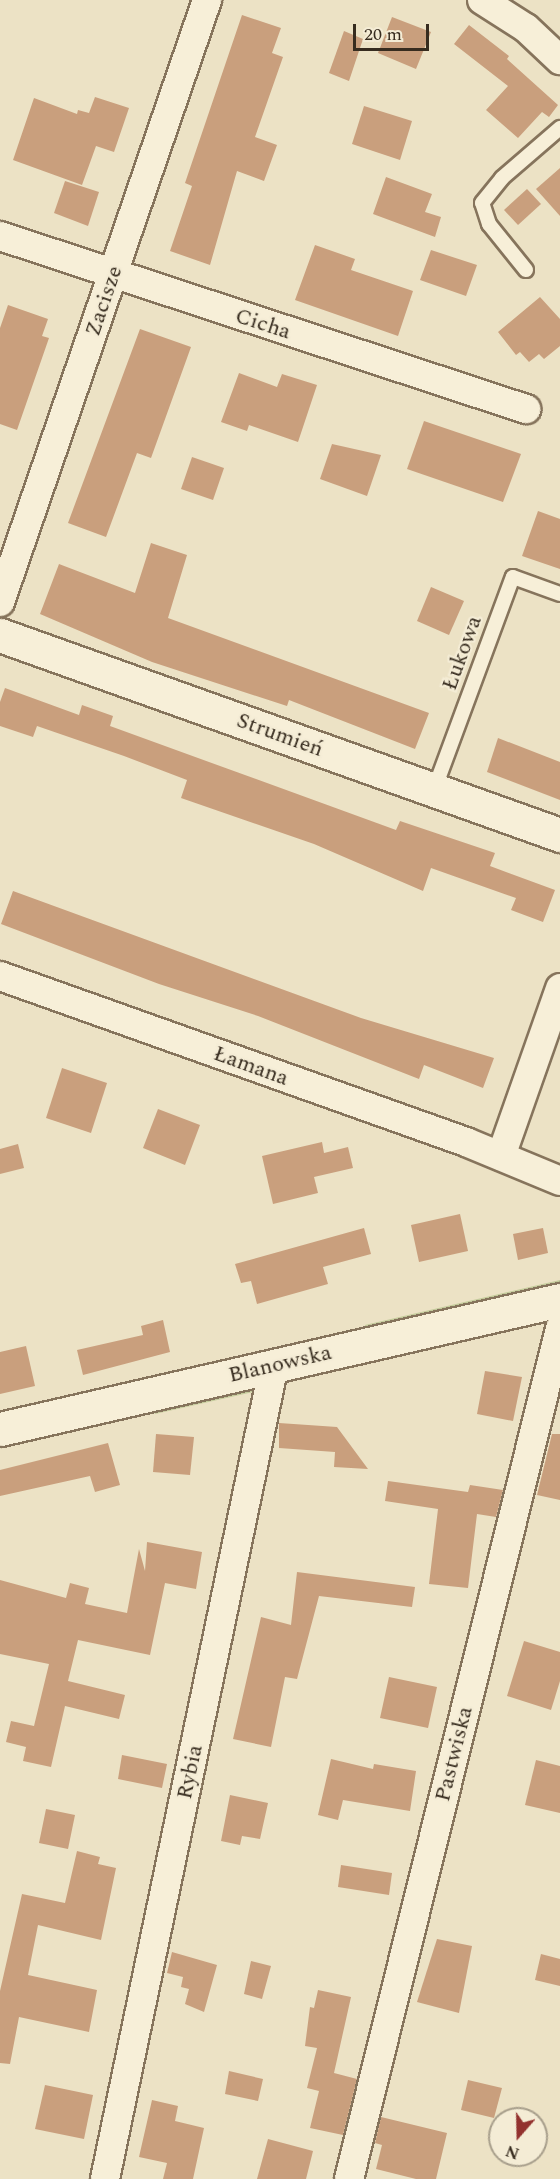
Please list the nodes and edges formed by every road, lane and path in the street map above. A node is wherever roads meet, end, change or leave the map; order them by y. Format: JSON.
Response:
{"nodes":[{"id":1,"x":207,"y":0,"type":"edge"},
{"id":2,"x":482,"y":0,"type":"edge"},
{"id":3,"x":560,"y":60,"type":"edge"},
{"id":4,"x":560,"y":128,"type":"edge"},
{"id":5,"x":0,"y":236,"type":"edge"},
{"id":6,"x":526,"y":270,"type":"dead end"},
{"id":7,"x":113,"y":275,"type":"junction"},
{"id":8,"x":526,"y":409,"type":"dead end"},
{"id":9,"x":560,"y":594,"type":"edge"},
{"id":10,"x":0,"y":602,"type":"edge"},
{"id":11,"x":0,"y":635,"type":"edge"},
{"id":12,"x":435,"y":790,"type":"junction"},
{"id":13,"x":560,"y":835,"type":"edge"},
{"id":14,"x":0,"y":976,"type":"edge"},
{"id":15,"x":560,"y":988,"type":"edge"},
{"id":16,"x":501,"y":1156,"type":"junction"},
{"id":17,"x":560,"y":1181,"type":"edge"},
{"id":18,"x":560,"y":1300,"type":"edge"},
{"id":19,"x":560,"y":1328,"type":"edge"},
{"id":20,"x":274,"y":1365,"type":"junction"},
{"id":21,"x":0,"y":1429,"type":"edge"},
{"id":22,"x":105,"y":2179,"type":"edge"},
{"id":23,"x":349,"y":2179,"type":"edge"}],
"edges":[{"from":1,"to":7,"type":"street","name":"Zacisze"},
{"from":2,"to":3,"type":"street"},
{"from":4,"to":6,"type":"lane"},
{"from":5,"to":7,"type":"street","name":"Cicha"},
{"from":7,"to":8,"type":"street","name":"Cicha"},
{"from":7,"to":10,"type":"street","name":"Zacisze"},
{"from":9,"to":12,"type":"lane","name":"Łukowa"},
{"from":11,"to":12,"type":"street","name":"Strumień"},
{"from":12,"to":13,"type":"street","name":"Strumień"},
{"from":14,"to":16,"type":"street","name":"Łamana"},
{"from":15,"to":16,"type":"street"},
{"from":16,"to":17,"type":"street","name":"Łamana"},
{"from":18,"to":20,"type":"street","name":"Blanowska"},
{"from":19,"to":23,"type":"street","name":"Pastwiska"},
{"from":20,"to":21,"type":"street","name":"Blanowska"},
{"from":20,"to":22,"type":"street","name":"Rybia"}]}
